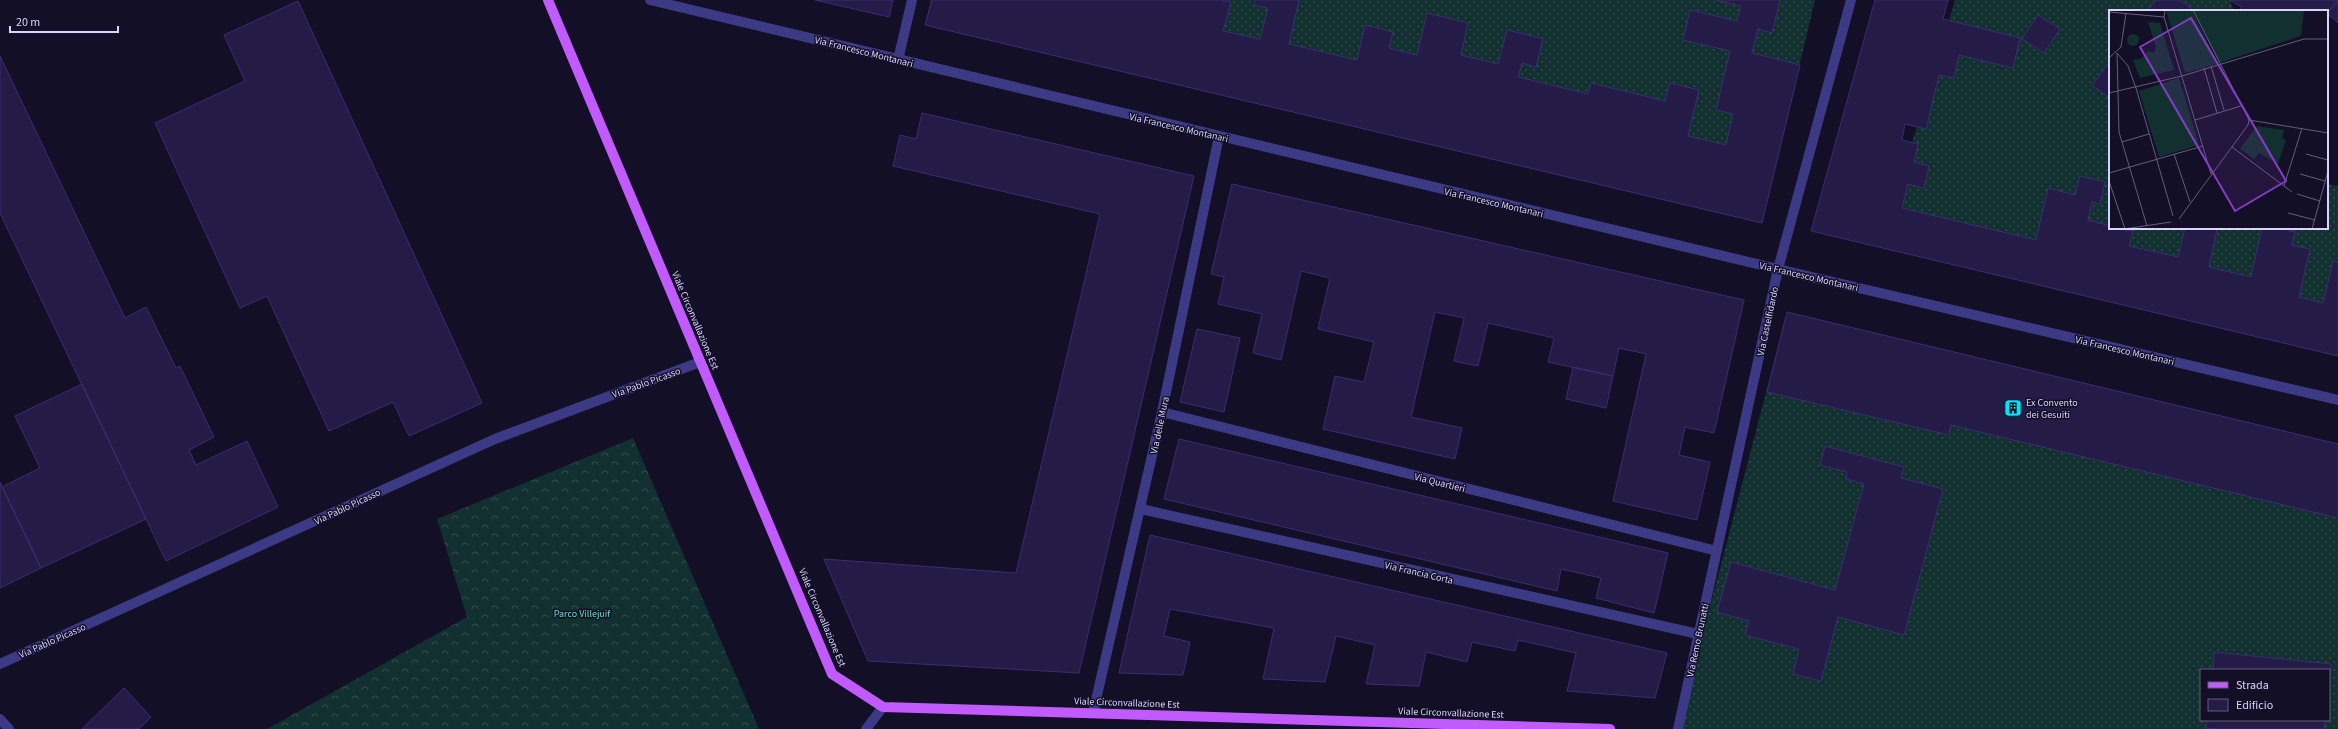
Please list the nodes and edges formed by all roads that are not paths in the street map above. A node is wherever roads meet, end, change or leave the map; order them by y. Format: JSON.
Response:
{"nodes":[{"id":1,"x":548,"y":0,"type":"edge"},
{"id":2,"x":650,"y":0,"type":"edge"},
{"id":3,"x":912,"y":0,"type":"edge"},
{"id":4,"x":1851,"y":0,"type":"edge"},
{"id":5,"x":898,"y":60,"type":"junction"},
{"id":6,"x":1219,"y":136,"type":"junction"},
{"id":7,"x":1778,"y":269,"type":"junction"},
{"id":8,"x":700,"y":362,"type":"junction"},
{"id":9,"x":2338,"y":400,"type":"edge"},
{"id":10,"x":1162,"y":412,"type":"junction"},
{"id":11,"x":1141,"y":510,"type":"junction"},
{"id":12,"x":1717,"y":551,"type":"junction"},
{"id":13,"x":1698,"y":634,"type":"junction"},
{"id":14,"x":0,"y":664,"type":"edge"},
{"id":15,"x":883,"y":708,"type":"junction"},
{"id":16,"x":1093,"y":713,"type":"junction"},
{"id":17,"x":0,"y":719,"type":"edge"},
{"id":18,"x":9,"y":729,"type":"edge"},
{"id":19,"x":866,"y":729,"type":"edge"},
{"id":20,"x":1610,"y":729,"type":"edge"},
{"id":21,"x":1678,"y":729,"type":"edge"}],
"edges":[{"from":1,"to":8,"type":"main road","name":"Viale Circonvallazione Est"},
{"from":2,"to":5,"type":"street","name":"Via Francesco Montanari"},
{"from":3,"to":5,"type":"street"},
{"from":4,"to":7,"type":"street","name":"Via Castelfidardo"},
{"from":5,"to":6,"type":"street","name":"Via Francesco Montanari"},
{"from":6,"to":7,"type":"street","name":"Via Francesco Montanari"},
{"from":6,"to":10,"type":"street","name":"Via delle Mura"},
{"from":7,"to":9,"type":"street","name":"Via Francesco Montanari"},
{"from":7,"to":12,"type":"street","name":"Via Castelfidardo"},
{"from":8,"to":14,"type":"street","name":"Via Pablo Picasso"},
{"from":8,"to":15,"type":"main road","name":"Viale Circonvallazione Est"},
{"from":10,"to":11,"type":"street","name":"Via delle Mura"},
{"from":10,"to":12,"type":"street","name":"Via Quartieri"},
{"from":11,"to":13,"type":"street","name":"Via Francia Corta"},
{"from":11,"to":16,"type":"street","name":"Via delle Mura"},
{"from":12,"to":13,"type":"street","name":"Via Remo Brunatti"},
{"from":13,"to":21,"type":"street","name":"Via Remo Brunatti"},
{"from":15,"to":16,"type":"main road","name":"Viale Circonvallazione Est"},
{"from":15,"to":19,"type":"street"},
{"from":16,"to":20,"type":"main road","name":"Viale Circonvallazione Est"},
{"from":17,"to":18,"type":"street"}]}
